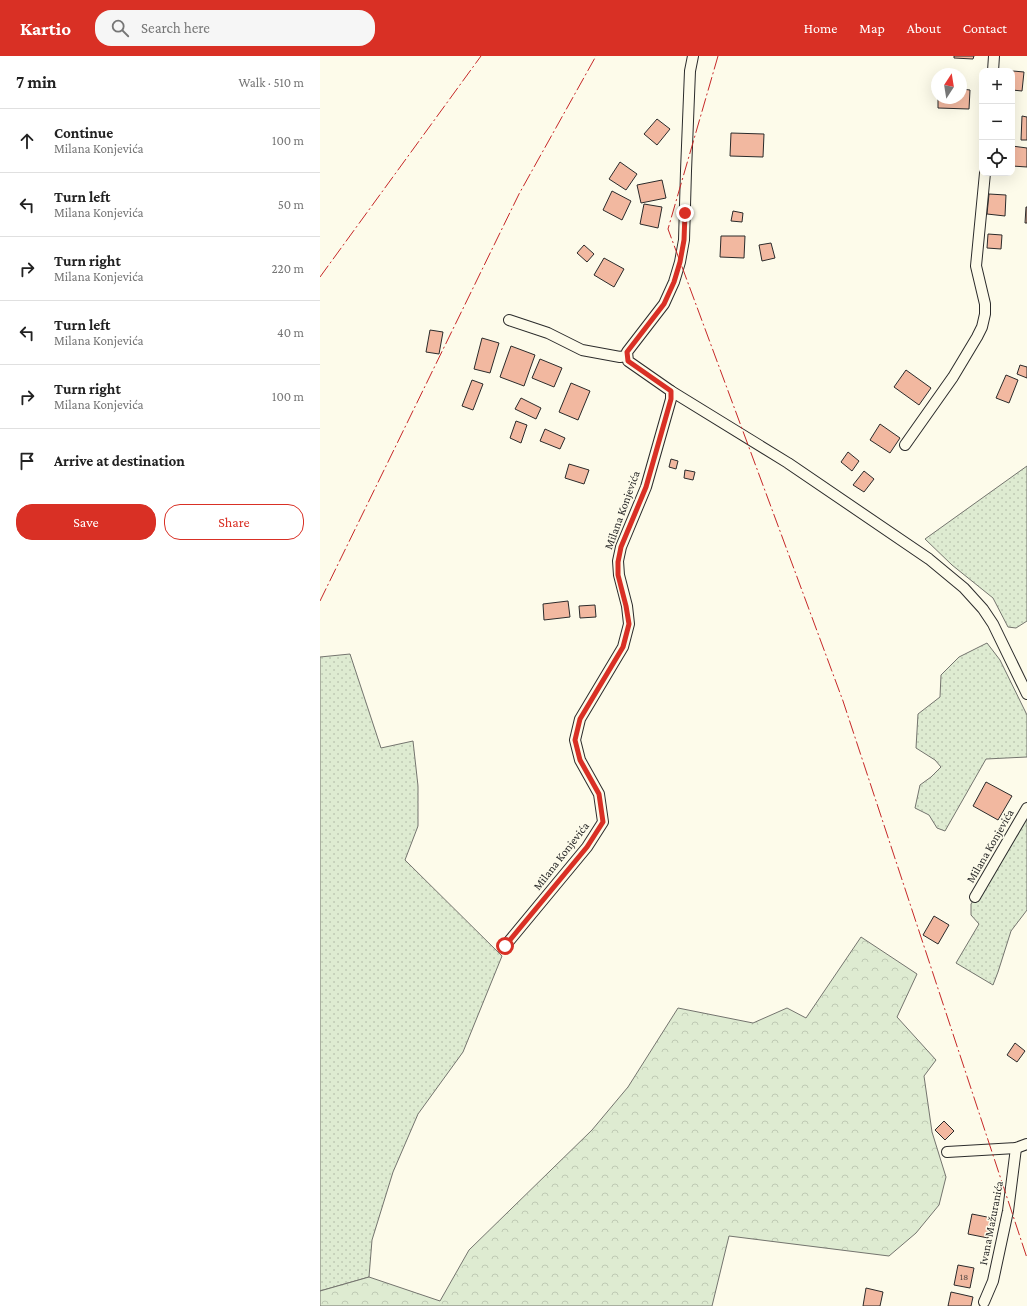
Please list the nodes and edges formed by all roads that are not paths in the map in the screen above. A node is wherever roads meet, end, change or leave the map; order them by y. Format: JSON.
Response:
{"nodes":[{"id":1,"x":693,"y":56,"type":"edge"},
{"id":2,"x":994,"y":56,"type":"edge"},
{"id":3,"x":993,"y":68,"type":"edge"},
{"id":4,"x":985,"y":176,"type":"edge"},
{"id":5,"x":509,"y":320,"type":"dead end"},
{"id":6,"x":626,"y":356,"type":"junction"},
{"id":7,"x":671,"y":391,"type":"junction"},
{"id":8,"x":905,"y":445,"type":"dead end"},
{"id":9,"x":1027,"y":694,"type":"edge"},
{"id":10,"x":1027,"y":808,"type":"edge"},
{"id":11,"x":975,"y":897,"type":"dead end"},
{"id":12,"x":505,"y":946,"type":"dead end"},
{"id":13,"x":1027,"y":1144,"type":"edge"},
{"id":14,"x":1016,"y":1148,"type":"junction"},
{"id":15,"x":947,"y":1152,"type":"dead end"},
{"id":16,"x":984,"y":1302,"type":"dead end"}],
"edges":[{"from":1,"to":6,"type":"street"},
{"from":2,"to":3,"type":"street"},
{"from":4,"to":8,"type":"street"},
{"from":5,"to":6,"type":"street"},
{"from":6,"to":7,"type":"street"},
{"from":7,"to":9,"type":"street"},
{"from":7,"to":12,"type":"street","name":"Milana Konjevića"},
{"from":10,"to":11,"type":"street","name":"Milana Konjevića"},
{"from":13,"to":14,"type":"street"},
{"from":14,"to":15,"type":"street"},
{"from":14,"to":16,"type":"street","name":"Ivana Mažuranića"}]}
